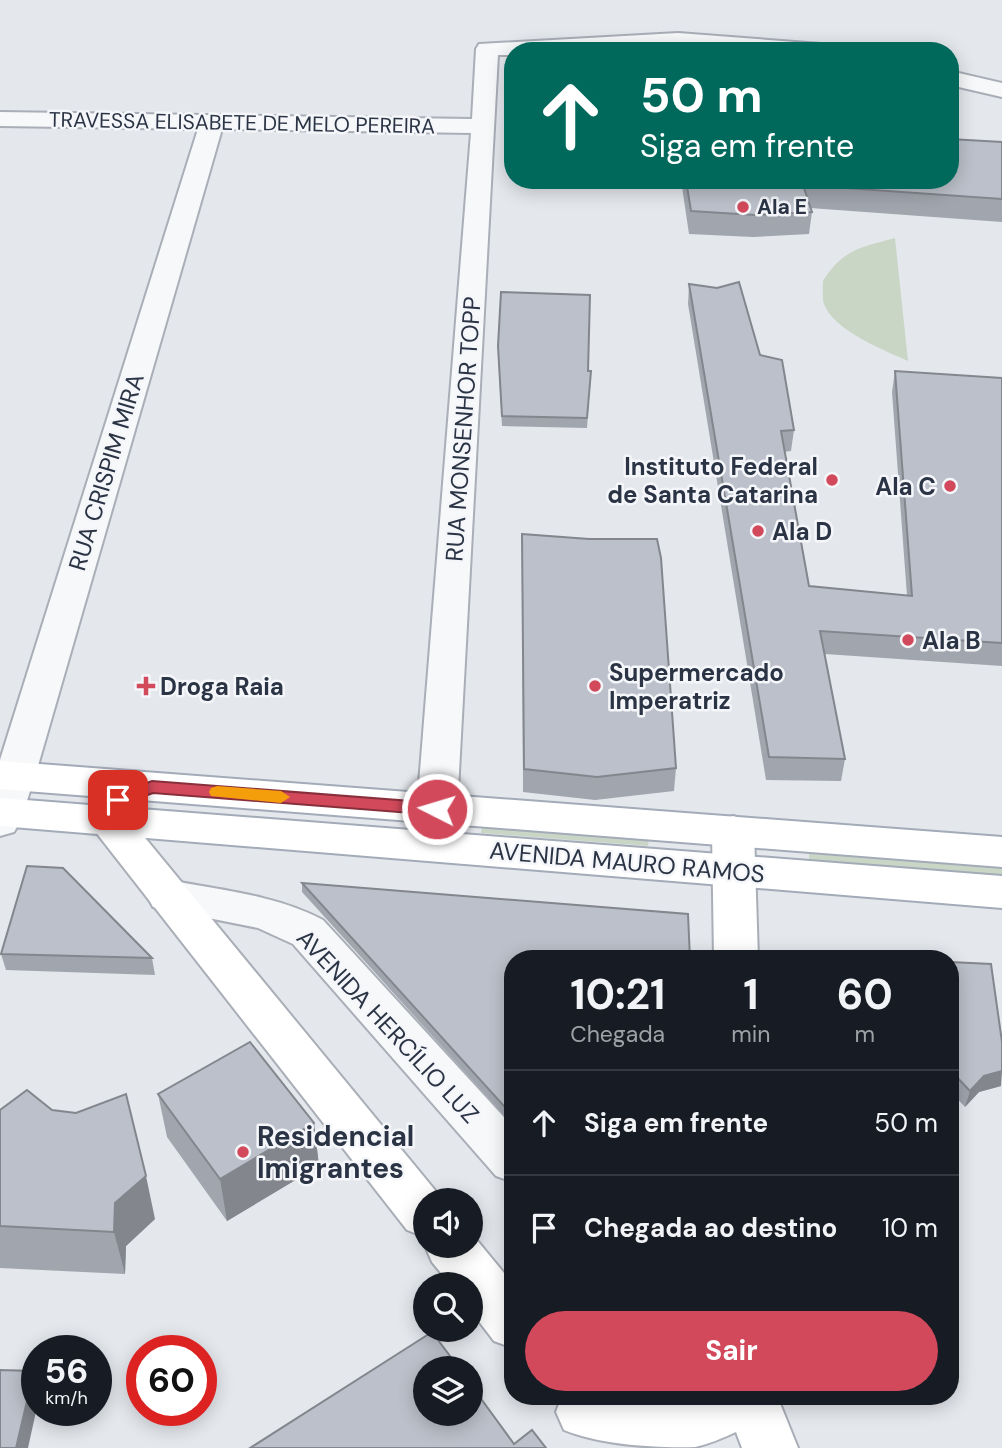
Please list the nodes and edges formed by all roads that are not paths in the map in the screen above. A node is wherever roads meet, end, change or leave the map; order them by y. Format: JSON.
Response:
{"nodes":[{"id":1,"x":636,"y":42,"type":"edge"},
{"id":2,"x":704,"y":42,"type":"edge"},
{"id":3,"x":504,"y":48,"type":"edge"},
{"id":4,"x":959,"y":80,"type":"edge"},
{"id":5,"x":1002,"y":90,"type":"edge"},
{"id":6,"x":0,"y":119,"type":"edge"},
{"id":7,"x":212,"y":122,"type":"junction"},
{"id":8,"x":484,"y":126,"type":"junction"},
{"id":9,"x":152,"y":787,"type":"junction"},
{"id":10,"x":4,"y":800,"type":"edge"},
{"id":11,"x":437,"y":809,"type":"junction"},
{"id":12,"x":108,"y":821,"type":"junction"},
{"id":13,"x":733,"y":851,"type":"junction"},
{"id":14,"x":1002,"y":852,"type":"edge"},
{"id":15,"x":1002,"y":892,"type":"edge"},
{"id":16,"x":169,"y":896,"type":"junction"},
{"id":17,"x":736,"y":950,"type":"edge"},
{"id":18,"x":504,"y":1151,"type":"edge"},
{"id":19,"x":413,"y":1200,"type":"edge"},
{"id":20,"x":460,"y":1258,"type":"edge"},
{"id":21,"x":504,"y":1313,"type":"edge"},
{"id":22,"x":737,"y":1405,"type":"edge"},
{"id":23,"x":753,"y":1405,"type":"edge"},
{"id":24,"x":588,"y":1419,"type":"edge"},
{"id":25,"x":770,"y":1448,"type":"edge"}],
"edges":[{"from":1,"to":2,"type":"street","name":"RUA MONSENHOR TOPP"},
{"from":3,"to":8,"type":"street","name":"RUA MONSENHOR TOPP"},
{"from":4,"to":5,"type":"street"},
{"from":6,"to":7,"type":"street","name":"TRAVESSA ELISABETE DE MELO PEREIRA"},
{"from":7,"to":8,"type":"street","name":"TRAVESSA ELISABETE DE MELO PEREIRA"},
{"from":7,"to":10,"type":"street","name":"RUA CRISPIM MIRA"},
{"from":8,"to":11,"type":"street","name":"RUA MONSENHOR TOPP"},
{"from":9,"to":10,"type":"main road","name":"AVENIDA MAURO RAMOS"},
{"from":9,"to":11,"type":"main road","name":"AVENIDA MAURO RAMOS"},
{"from":9,"to":12,"type":"main road"},
{"from":10,"to":12,"type":"main road","name":"AVENIDA MAURO RAMOS"},
{"from":11,"to":13,"type":"main road","name":"AVENIDA MAURO RAMOS"},
{"from":12,"to":13,"type":"main road","name":"AVENIDA MAURO RAMOS"},
{"from":12,"to":16,"type":"main road"},
{"from":13,"to":14,"type":"main road","name":"AVENIDA MAURO RAMOS"},
{"from":13,"to":15,"type":"main road","name":"AVENIDA MAURO RAMOS"},
{"from":13,"to":17,"type":"main road"},
{"from":16,"to":18,"type":"street","name":"AVENIDA HERCÍLIO LUZ"},
{"from":16,"to":19,"type":"main road"},
{"from":20,"to":21,"type":"main road"},
{"from":22,"to":24,"type":"main road"},
{"from":23,"to":25,"type":"main road"}]}
